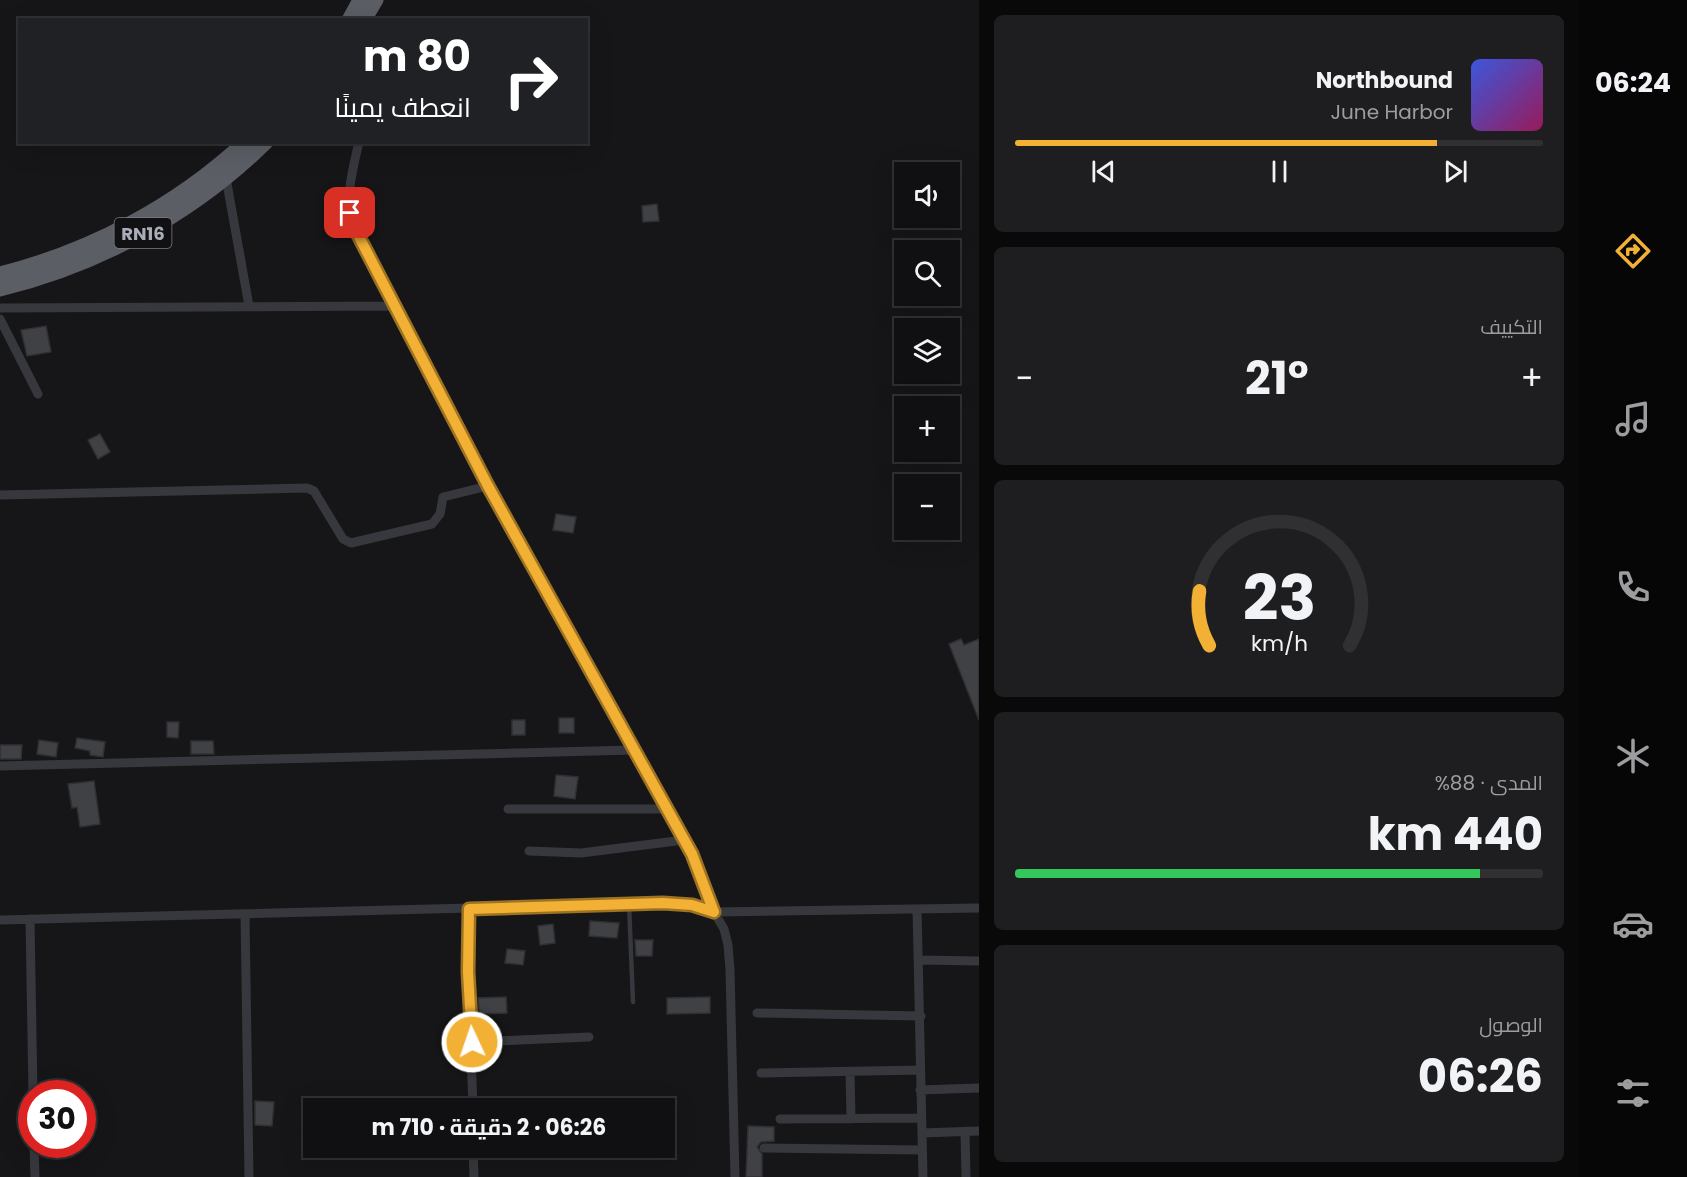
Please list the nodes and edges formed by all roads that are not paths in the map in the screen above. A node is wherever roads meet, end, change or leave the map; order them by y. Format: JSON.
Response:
{"nodes":[{"id":1,"x":368,"y":10,"type":"edge"},
{"id":2,"x":353,"y":18,"type":"edge"},
{"id":3,"x":243,"y":144,"type":"edge"},
{"id":4,"x":264,"y":144,"type":"edge"},
{"id":5,"x":359,"y":144,"type":"edge"},
{"id":6,"x":226,"y":178,"type":"junction"},
{"id":7,"x":0,"y":274,"type":"edge"},
{"id":8,"x":0,"y":289,"type":"edge"},
{"id":9,"x":249,"y":306,"type":"junction"},
{"id":10,"x":395,"y":306,"type":"junction"},
{"id":11,"x":0,"y":308,"type":"edge"},
{"id":12,"x":0,"y":319,"type":"edge"},
{"id":13,"x":38,"y":394,"type":"dead end"},
{"id":14,"x":488,"y":486,"type":"junction"},
{"id":15,"x":0,"y":495,"type":"edge"},
{"id":16,"x":634,"y":750,"type":"junction"},
{"id":17,"x":0,"y":766,"type":"edge"},
{"id":18,"x":508,"y":809,"type":"dead end"},
{"id":19,"x":666,"y":809,"type":"junction"},
{"id":20,"x":684,"y":840,"type":"junction"},
{"id":21,"x":529,"y":851,"type":"dead end"},
{"id":22,"x":629,"y":904,"type":"junction"},
{"id":23,"x":979,"y":908,"type":"edge"},
{"id":24,"x":469,"y":909,"type":"junction"},
{"id":25,"x":917,"y":909,"type":"junction"},
{"id":26,"x":714,"y":912,"type":"junction"},
{"id":27,"x":245,"y":914,"type":"junction"},
{"id":28,"x":30,"y":919,"type":"junction"},
{"id":29,"x":0,"y":920,"type":"edge"},
{"id":30,"x":920,"y":960,"type":"junction"},
{"id":31,"x":979,"y":961,"type":"edge"},
{"id":32,"x":633,"y":1002,"type":"dead end"},
{"id":33,"x":757,"y":1013,"type":"dead end"},
{"id":34,"x":921,"y":1016,"type":"junction"},
{"id":35,"x":589,"y":1036,"type":"dead end"},
{"id":36,"x":472,"y":1042,"type":"junction"},
{"id":37,"x":920,"y":1071,"type":"junction"},
{"id":38,"x":850,"y":1072,"type":"junction"},
{"id":39,"x":760,"y":1073,"type":"dead end"},
{"id":40,"x":33,"y":1080,"type":"edge"},
{"id":41,"x":979,"y":1088,"type":"edge"},
{"id":42,"x":920,"y":1090,"type":"junction"},
{"id":43,"x":473,"y":1098,"type":"edge"},
{"id":44,"x":920,"y":1118,"type":"junction"},
{"id":45,"x":780,"y":1119,"type":"dead end"},
{"id":46,"x":851,"y":1119,"type":"junction"},
{"id":47,"x":979,"y":1131,"type":"edge"},
{"id":48,"x":965,"y":1132,"type":"junction"},
{"id":49,"x":922,"y":1133,"type":"junction"},
{"id":50,"x":764,"y":1148,"type":"dead end"},
{"id":51,"x":921,"y":1150,"type":"junction"},
{"id":52,"x":34,"y":1158,"type":"edge"},
{"id":53,"x":473,"y":1158,"type":"edge"},
{"id":54,"x":35,"y":1177,"type":"edge"},
{"id":55,"x":249,"y":1177,"type":"edge"},
{"id":56,"x":474,"y":1177,"type":"edge"},
{"id":57,"x":735,"y":1177,"type":"edge"},
{"id":58,"x":923,"y":1177,"type":"edge"},
{"id":59,"x":966,"y":1177,"type":"edge"}],
"edges":[{"from":1,"to":2,"type":"highway"},
{"from":3,"to":7,"type":"highway","number":"RN16"},
{"from":4,"to":6,"type":"highway","number":"RN16"},
{"from":5,"to":10,"type":"street"},
{"from":6,"to":8,"type":"highway","number":"RN16"},
{"from":6,"to":9,"type":"street"},
{"from":9,"to":10,"type":"street"},
{"from":9,"to":11,"type":"street"},
{"from":10,"to":14,"type":"street"},
{"from":12,"to":13,"type":"street"},
{"from":14,"to":15,"type":"street"},
{"from":14,"to":16,"type":"street"},
{"from":16,"to":17,"type":"street"},
{"from":16,"to":19,"type":"street"},
{"from":18,"to":19,"type":"street"},
{"from":19,"to":20,"type":"street"},
{"from":20,"to":21,"type":"street"},
{"from":20,"to":26,"type":"street"},
{"from":22,"to":24,"type":"street"},
{"from":22,"to":26,"type":"street"},
{"from":22,"to":32,"type":"lane"},
{"from":23,"to":25,"type":"street"},
{"from":24,"to":27,"type":"street"},
{"from":24,"to":36,"type":"street"},
{"from":25,"to":26,"type":"street"},
{"from":25,"to":30,"type":"street"},
{"from":26,"to":57,"type":"street"},
{"from":27,"to":28,"type":"street"},
{"from":27,"to":55,"type":"street"},
{"from":28,"to":29,"type":"street"},
{"from":28,"to":40,"type":"street"},
{"from":30,"to":31,"type":"street"},
{"from":30,"to":34,"type":"street"},
{"from":33,"to":34,"type":"street"},
{"from":34,"to":37,"type":"street"},
{"from":35,"to":36,"type":"street"},
{"from":36,"to":43,"type":"street"},
{"from":37,"to":38,"type":"street"},
{"from":37,"to":42,"type":"street"},
{"from":38,"to":39,"type":"street"},
{"from":38,"to":46,"type":"street"},
{"from":41,"to":42,"type":"street"},
{"from":42,"to":44,"type":"street"},
{"from":44,"to":46,"type":"street"},
{"from":44,"to":49,"type":"street"},
{"from":45,"to":46,"type":"street"},
{"from":47,"to":48,"type":"street"},
{"from":48,"to":49,"type":"street"},
{"from":48,"to":59,"type":"street"},
{"from":49,"to":51,"type":"street"},
{"from":50,"to":51,"type":"street"},
{"from":51,"to":58,"type":"street"},
{"from":52,"to":54,"type":"street"},
{"from":53,"to":56,"type":"street"}]}
